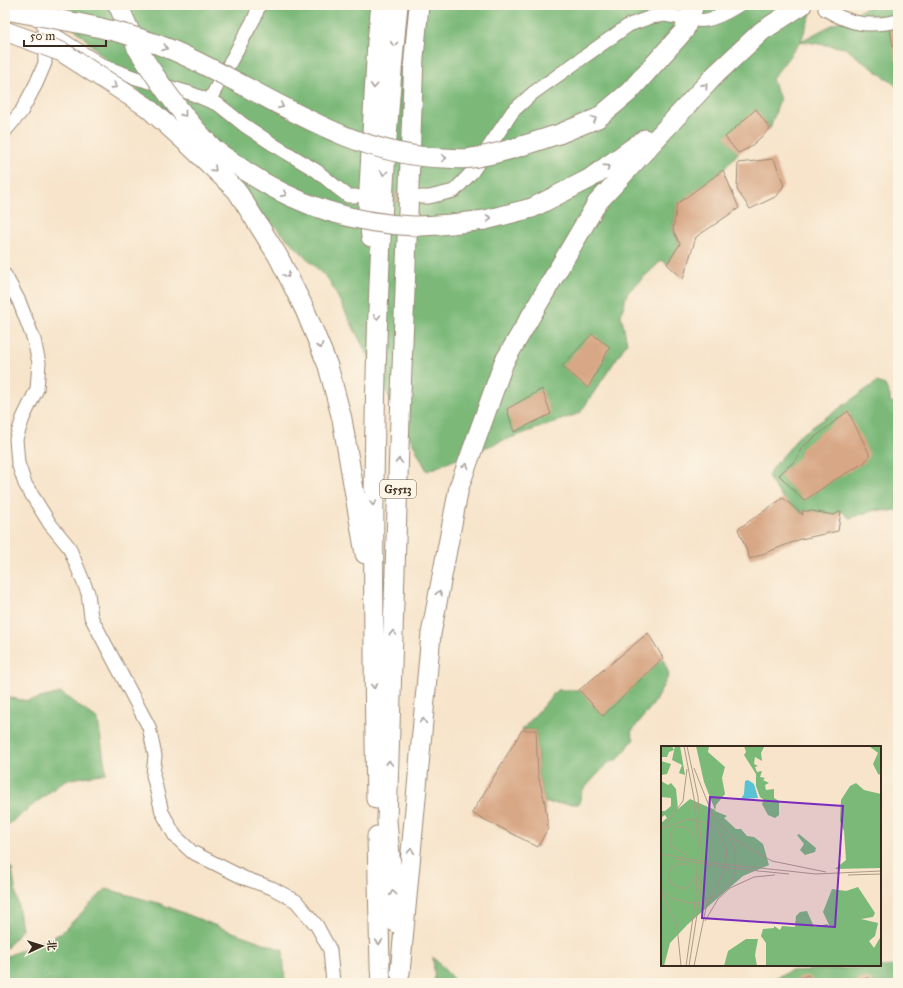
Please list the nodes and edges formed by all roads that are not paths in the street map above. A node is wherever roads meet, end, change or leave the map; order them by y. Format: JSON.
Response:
{"nodes":[{"id":1,"x":37,"y":5,"type":"edge"},
{"id":2,"x":118,"y":5,"type":"edge"},
{"id":3,"x":258,"y":5,"type":"edge"},
{"id":4,"x":381,"y":5,"type":"edge"},
{"id":5,"x":398,"y":5,"type":"edge"},
{"id":6,"x":419,"y":5,"type":"edge"},
{"id":7,"x":426,"y":5,"type":"edge"},
{"id":8,"x":739,"y":5,"type":"edge"},
{"id":9,"x":802,"y":5,"type":"edge"},
{"id":10,"x":825,"y":9,"type":"dead end"},
{"id":11,"x":5,"y":10,"type":"edge"},
{"id":12,"x":691,"y":14,"type":"edge"},
{"id":13,"x":898,"y":21,"type":"edge"},
{"id":14,"x":44,"y":28,"type":"junction"},
{"id":15,"x":5,"y":31,"type":"edge"},
{"id":16,"x":414,"y":56,"type":"junction"},
{"id":17,"x":209,"y":101,"type":"junction"},
{"id":18,"x":679,"y":115,"type":"junction"},
{"id":19,"x":5,"y":131,"type":"edge"},
{"id":20,"x":356,"y":196,"type":"dead end"},
{"id":21,"x":421,"y":197,"type":"tunnel mouth"},
{"id":22,"x":5,"y":274,"type":"edge"},
{"id":23,"x":378,"y":292,"type":"junction"},
{"id":24,"x":374,"y":605,"type":"junction"},
{"id":25,"x":401,"y":978,"type":"edge"},
{"id":26,"x":333,"y":983,"type":"edge"},
{"id":27,"x":382,"y":983,"type":"edge"}],
"edges":[{"from":1,"to":14,"type":"street"},
{"from":2,"to":18,"type":"highway","one_way":true,"bridge":true},
{"from":3,"to":17,"type":"street"},
{"from":4,"to":23,"type":"highway","one_way":true},
{"from":5,"to":23,"type":"highway","number":"G5513","one_way":true},
{"from":6,"to":16,"type":"highway","number":"G5513"},
{"from":7,"to":16,"type":"highway"},
{"from":8,"to":12,"type":"street"},
{"from":18,"to":9,"type":"highway","one_way":true},
{"from":10,"to":13,"type":"street"},
{"from":11,"to":12,"type":"highway","one_way":true,"bridge":true},
{"from":12,"to":21,"type":"street"},
{"from":14,"to":17,"type":"street"},
{"from":14,"to":19,"type":"street"},
{"from":15,"to":24,"type":"highway","one_way":true,"bridge":true},
{"from":25,"to":16,"type":"highway","number":"G5513","one_way":true},
{"from":17,"to":20,"type":"street"},
{"from":25,"to":18,"type":"highway","one_way":true},
{"from":22,"to":26,"type":"street"},
{"from":23,"to":24,"type":"highway","number":"G5513","one_way":true},
{"from":24,"to":27,"type":"highway","number":"G5513","one_way":true}]}
